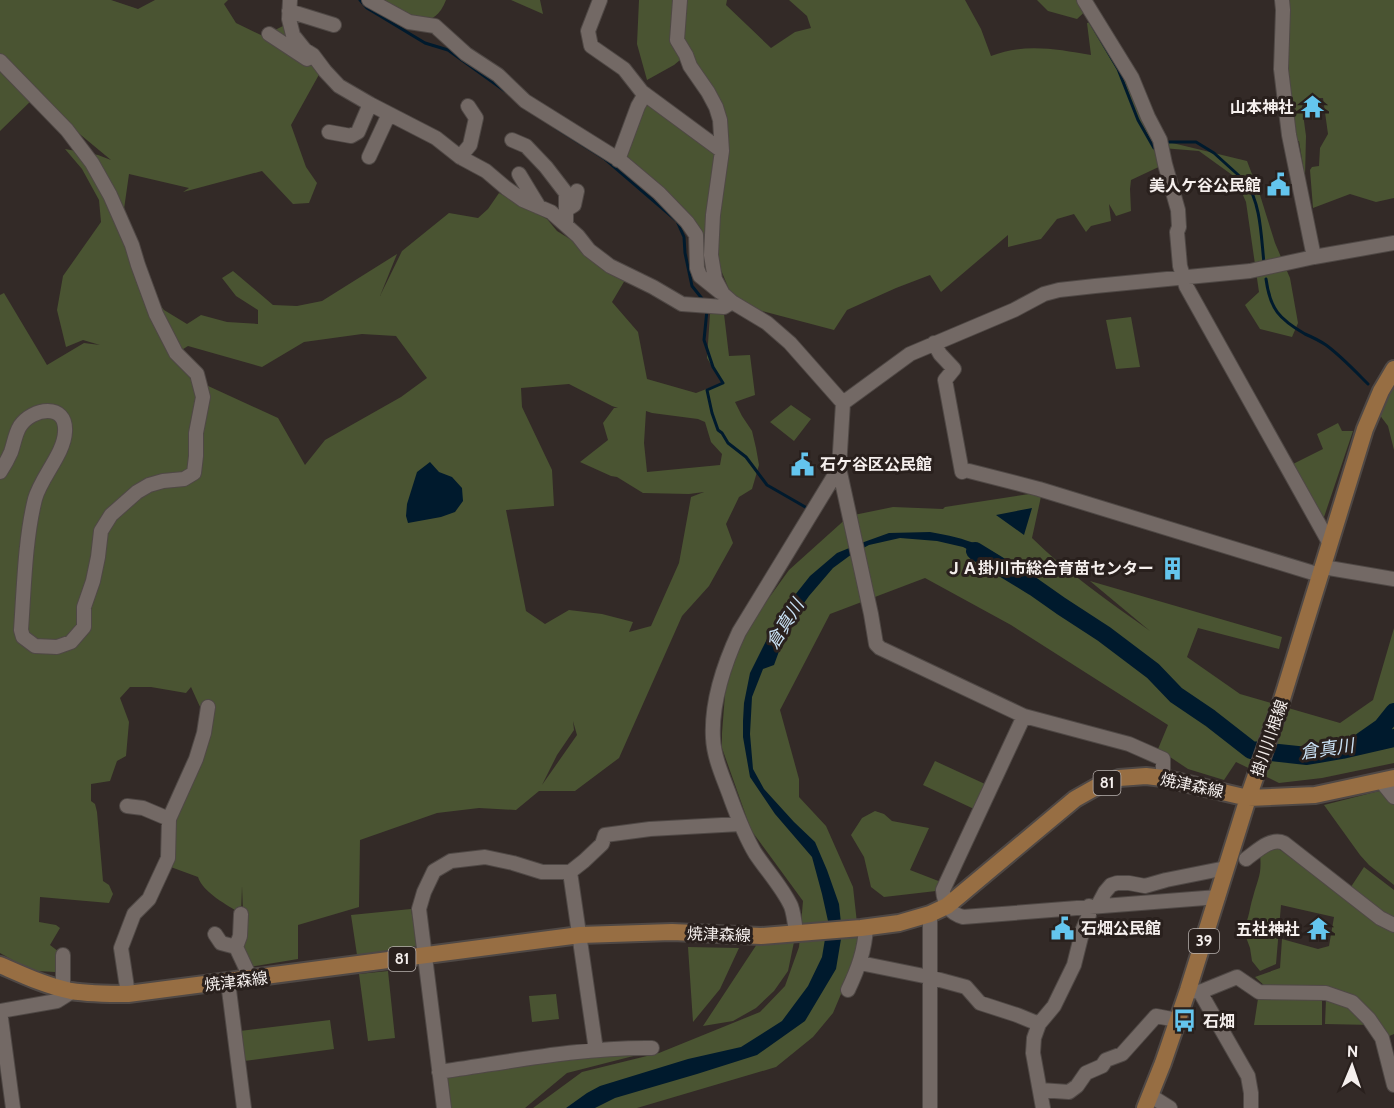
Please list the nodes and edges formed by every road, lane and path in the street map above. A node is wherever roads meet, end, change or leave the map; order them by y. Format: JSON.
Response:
{"nodes":[{"id":1,"x":369,"y":0,"type":"edge"},
{"id":2,"x":600,"y":0,"type":"edge"},
{"id":3,"x":680,"y":0,"type":"edge"},
{"id":4,"x":1084,"y":0,"type":"edge"},
{"id":5,"x":1282,"y":0,"type":"edge"},
{"id":6,"x":290,"y":6,"type":"edge"},
{"id":7,"x":334,"y":26,"type":"dead end"},
{"id":8,"x":269,"y":34,"type":"dead end"},
{"id":9,"x":0,"y":61,"type":"edge"},
{"id":10,"x":325,"y":71,"type":"junction"},
{"id":11,"x":645,"y":94,"type":"junction"},
{"id":12,"x":370,"y":104,"type":"junction"},
{"id":13,"x":468,"y":106,"type":"dead end"},
{"id":14,"x":389,"y":114,"type":"junction"},
{"id":15,"x":329,"y":132,"type":"dead end"},
{"id":16,"x":512,"y":140,"type":"dead end"},
{"id":17,"x":722,"y":151,"type":"junction"},
{"id":18,"x":369,"y":157,"type":"dead end"},
{"id":19,"x":460,"y":157,"type":"junction"},
{"id":20,"x":618,"y":160,"type":"junction"},
{"id":21,"x":519,"y":174,"type":"dead end"},
{"id":22,"x":577,"y":191,"type":"dead end"},
{"id":23,"x":539,"y":207,"type":"junction"},
{"id":24,"x":566,"y":210,"type":"junction"},
{"id":25,"x":566,"y":225,"type":"junction"},
{"id":26,"x":1394,"y":243,"type":"edge"},
{"id":27,"x":1314,"y":257,"type":"junction"},
{"id":28,"x":1184,"y":277,"type":"junction"},
{"id":29,"x":728,"y":298,"type":"junction"},
{"id":30,"x":934,"y":343,"type":"junction"},
{"id":31,"x":1394,"y":369,"type":"edge"},
{"id":32,"x":843,"y":403,"type":"junction"},
{"id":33,"x":840,"y":468,"type":"junction"},
{"id":34,"x":0,"y":472,"type":"edge"},
{"id":35,"x":1330,"y":544,"type":"junction"},
{"id":36,"x":1322,"y":571,"type":"junction"},
{"id":37,"x":1394,"y":579,"type":"edge"},
{"id":38,"x":208,"y":707,"type":"dead end"},
{"id":39,"x":1024,"y":716,"type":"junction"},
{"id":40,"x":1163,"y":778,"type":"junction"},
{"id":41,"x":1387,"y":779,"type":"edge"},
{"id":42,"x":1394,"y":797,"type":"edge"},
{"id":43,"x":1248,"y":798,"type":"junction"},
{"id":44,"x":127,"y":806,"type":"dead end"},
{"id":45,"x":169,"y":819,"type":"junction"},
{"id":46,"x":740,"y":824,"type":"junction"},
{"id":47,"x":1246,"y":859,"type":"dead end"},
{"id":48,"x":1226,"y":868,"type":"junction"},
{"id":49,"x":570,"y":872,"type":"junction"},
{"id":50,"x":1166,"y":880,"type":"junction"},
{"id":51,"x":1218,"y":897,"type":"junction"},
{"id":52,"x":1168,"y":900,"type":"junction"},
{"id":53,"x":947,"y":906,"type":"junction"},
{"id":54,"x":1093,"y":906,"type":"junction"},
{"id":55,"x":242,"y":914,"type":"dead end"},
{"id":56,"x":930,"y":914,"type":"junction"},
{"id":57,"x":1394,"y":925,"type":"edge"},
{"id":58,"x":864,"y":927,"type":"junction"},
{"id":59,"x":803,"y":933,"type":"junction"},
{"id":60,"x":215,"y":934,"type":"dead end"},
{"id":61,"x":580,"y":935,"type":"junction"},
{"id":62,"x":236,"y":947,"type":"junction"},
{"id":63,"x":63,"y":955,"type":"dead end"},
{"id":64,"x":424,"y":956,"type":"junction"},
{"id":65,"x":860,"y":963,"type":"junction"},
{"id":66,"x":0,"y":965,"type":"edge"},
{"id":67,"x":929,"y":977,"type":"junction"},
{"id":68,"x":251,"y":979,"type":"junction"},
{"id":69,"x":228,"y":982,"type":"junction"},
{"id":70,"x":68,"y":990,"type":"junction"},
{"id":71,"x":848,"y":990,"type":"dead end"},
{"id":72,"x":1194,"y":991,"type":"junction"},
{"id":73,"x":128,"y":994,"type":"junction"},
{"id":74,"x":0,"y":1011,"type":"edge"},
{"id":75,"x":1177,"y":1020,"type":"junction"},
{"id":76,"x":1039,"y":1024,"type":"junction"},
{"id":77,"x":652,"y":1048,"type":"dead end"},
{"id":78,"x":596,"y":1050,"type":"junction"},
{"id":79,"x":440,"y":1072,"type":"junction"},
{"id":80,"x":1394,"y":1085,"type":"edge"},
{"id":81,"x":1040,"y":1090,"type":"junction"},
{"id":82,"x":1148,"y":1102,"type":"edge"},
{"id":83,"x":13,"y":1108,"type":"edge"},
{"id":84,"x":244,"y":1108,"type":"edge"},
{"id":85,"x":444,"y":1108,"type":"edge"},
{"id":86,"x":930,"y":1108,"type":"edge"},
{"id":87,"x":1042,"y":1108,"type":"edge"},
{"id":88,"x":1170,"y":1108,"type":"edge"},
{"id":89,"x":1251,"y":1108,"type":"edge"}],
"edges":[{"from":1,"to":20,"type":"street"},
{"from":2,"to":11,"type":"street"},
{"from":3,"to":17,"type":"street"},
{"from":4,"to":28,"type":"street"},
{"from":5,"to":27,"type":"street"},
{"from":6,"to":7,"type":"street"},
{"from":6,"to":10,"type":"street"},
{"from":8,"to":10,"type":"street"},
{"from":9,"to":34,"type":"street"},
{"from":10,"to":12,"type":"street"},
{"from":11,"to":17,"type":"street"},
{"from":11,"to":20,"type":"street"},
{"from":12,"to":14,"type":"street"},
{"from":12,"to":15,"type":"street"},
{"from":13,"to":19,"type":"street"},
{"from":14,"to":18,"type":"street"},
{"from":14,"to":19,"type":"street"},
{"from":16,"to":24,"type":"street"},
{"from":17,"to":29,"type":"street"},
{"from":19,"to":23,"type":"street"},
{"from":20,"to":29,"type":"street"},
{"from":21,"to":23,"type":"street"},
{"from":22,"to":24,"type":"street"},
{"from":23,"to":25,"type":"street"},
{"from":24,"to":25,"type":"street"},
{"from":25,"to":29,"type":"street"},
{"from":26,"to":27,"type":"street"},
{"from":27,"to":28,"type":"street"},
{"from":28,"to":30,"type":"street"},
{"from":28,"to":35,"type":"street"},
{"from":29,"to":32,"type":"street"},
{"from":30,"to":32,"type":"street"},
{"from":30,"to":36,"type":"street"},
{"from":31,"to":35,"type":"main road","name":"掛川川根線","number":"39"},
{"from":32,"to":33,"type":"street"},
{"from":33,"to":39,"type":"street"},
{"from":33,"to":46,"type":"street"},
{"from":35,"to":36,"type":"main road","name":"掛川川根線","number":"39"},
{"from":36,"to":37,"type":"street"},
{"from":36,"to":43,"type":"main road","name":"掛川川根線","number":"39"},
{"from":38,"to":45,"type":"street"},
{"from":39,"to":40,"type":"street"},
{"from":39,"to":53,"type":"street"},
{"from":40,"to":43,"type":"main road","name":"焼津森線","number":"81"},
{"from":40,"to":53,"type":"main road","name":"焼津森線","number":"81"},
{"from":41,"to":42,"type":"street"},
{"from":41,"to":43,"type":"main road","name":"焼津森線","number":"81"},
{"from":43,"to":48,"type":"main road","name":"掛川川根線","number":"39"},
{"from":44,"to":45,"type":"street"},
{"from":45,"to":73,"type":"street"},
{"from":46,"to":49,"type":"street"},
{"from":46,"to":59,"type":"street"},
{"from":47,"to":57,"type":"street"},
{"from":48,"to":50,"type":"street"},
{"from":48,"to":51,"type":"main road","name":"掛川川根線","number":"39"},
{"from":49,"to":61,"type":"street"},
{"from":49,"to":64,"type":"street"},
{"from":50,"to":52,"type":"street"},
{"from":50,"to":54,"type":"street"},
{"from":51,"to":52,"type":"street"},
{"from":51,"to":72,"type":"main road","name":"掛川川根線","number":"39"},
{"from":52,"to":54,"type":"street"},
{"from":53,"to":54,"type":"street"},
{"from":53,"to":56,"type":"main road","name":"焼津森線","number":"81"},
{"from":54,"to":76,"type":"street"},
{"from":55,"to":62,"type":"street"},
{"from":56,"to":58,"type":"main road","name":"焼津森線","number":"81"},
{"from":56,"to":67,"type":"street"},
{"from":58,"to":59,"type":"main road","name":"焼津森線","number":"81"},
{"from":58,"to":65,"type":"street"},
{"from":59,"to":61,"type":"main road","name":"焼津森線","number":"81"},
{"from":60,"to":62,"type":"street"},
{"from":61,"to":64,"type":"main road","name":"焼津森線","number":"81"},
{"from":61,"to":78,"type":"street"},
{"from":62,"to":68,"type":"street"},
{"from":63,"to":70,"type":"street"},
{"from":64,"to":68,"type":"main road","name":"焼津森線","number":"81"},
{"from":64,"to":79,"type":"street"},
{"from":65,"to":67,"type":"street"},
{"from":65,"to":71,"type":"street"},
{"from":66,"to":70,"type":"main road","name":"焼津森線","number":"81"},
{"from":67,"to":76,"type":"street"},
{"from":67,"to":86,"type":"street"},
{"from":68,"to":69,"type":"main road","name":"焼津森線","number":"81"},
{"from":69,"to":73,"type":"main road","name":"焼津森線","number":"81"},
{"from":69,"to":84,"type":"street"},
{"from":70,"to":73,"type":"main road","name":"焼津森線","number":"81"},
{"from":70,"to":74,"type":"street"},
{"from":72,"to":75,"type":"main road","name":"掛川川根線","number":"39"},
{"from":72,"to":80,"type":"street"},
{"from":72,"to":89,"type":"street"},
{"from":74,"to":83,"type":"street"},
{"from":75,"to":81,"type":"street"},
{"from":75,"to":82,"type":"main road","name":"掛川川根線","number":"39"},
{"from":76,"to":81,"type":"street"},
{"from":77,"to":78,"type":"street"},
{"from":78,"to":79,"type":"street"},
{"from":79,"to":85,"type":"street"},
{"from":81,"to":87,"type":"street"},
{"from":82,"to":88,"type":"street"}]}
